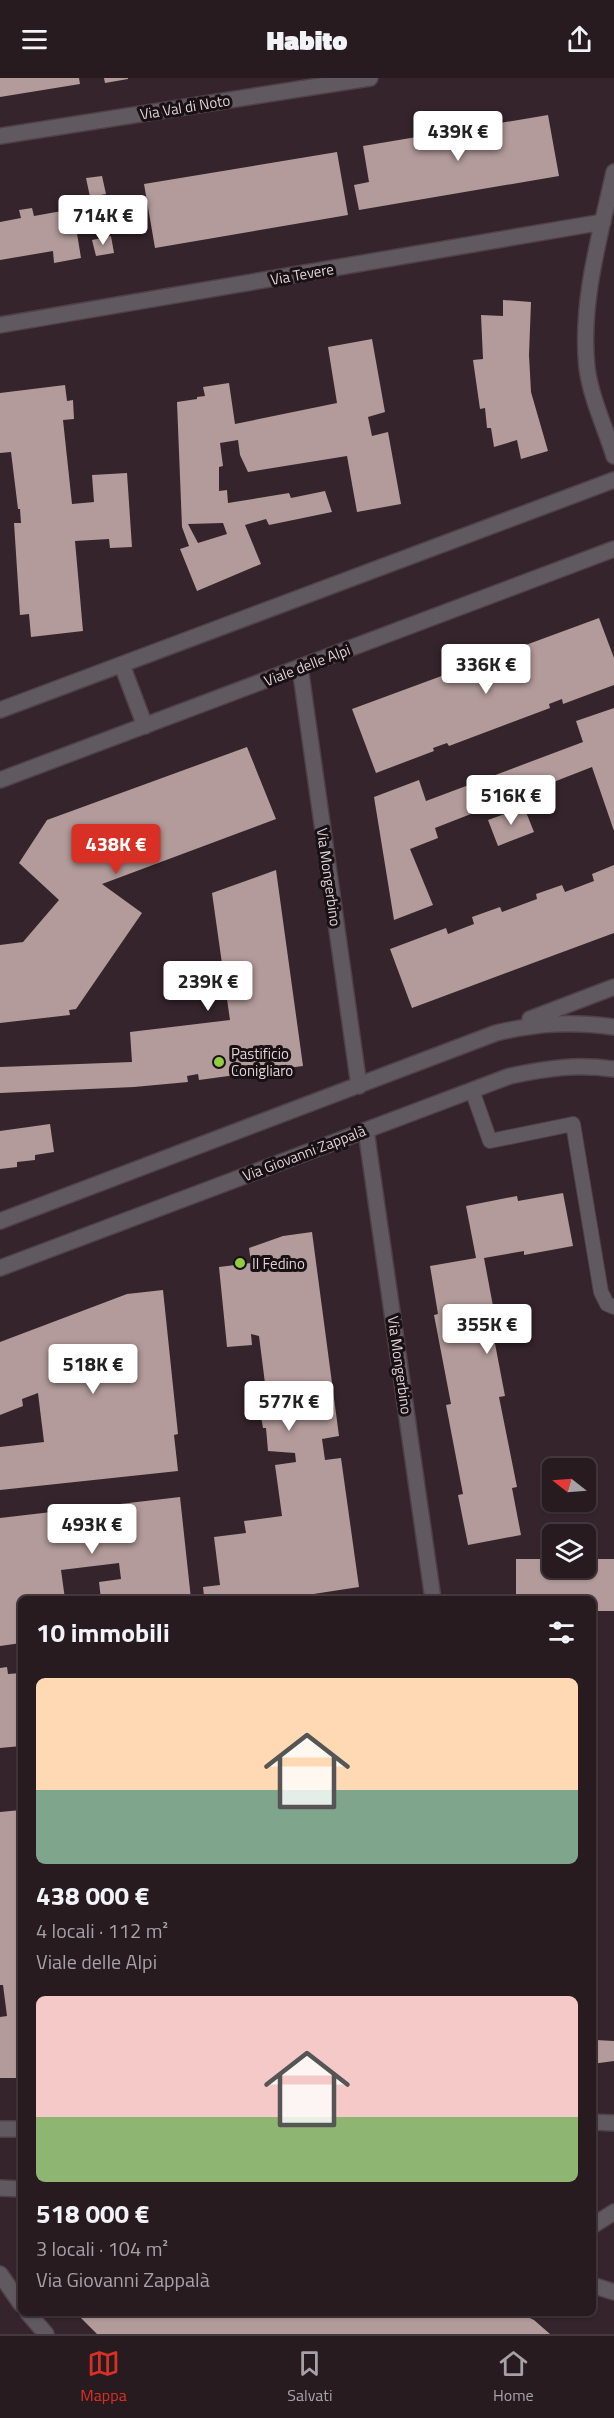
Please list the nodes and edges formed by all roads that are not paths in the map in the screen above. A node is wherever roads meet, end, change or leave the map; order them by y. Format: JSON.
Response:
{"nodes":[{"id":1,"x":370,"y":78,"type":"edge"},
{"id":2,"x":0,"y":136,"type":"edge"},
{"id":3,"x":614,"y":172,"type":"edge"},
{"id":4,"x":603,"y":222,"type":"junction"},
{"id":5,"x":0,"y":325,"type":"edge"},
{"id":6,"x":614,"y":456,"type":"edge"},
{"id":7,"x":614,"y":480,"type":"edge"},
{"id":8,"x":614,"y":549,"type":"edge"},
{"id":9,"x":122,"y":665,"type":"junction"},
{"id":10,"x":300,"y":667,"type":"junction"},
{"id":11,"x":0,"y":710,"type":"edge"},
{"id":12,"x":144,"y":726,"type":"junction"},
{"id":13,"x":0,"y":780,"type":"edge"},
{"id":14,"x":614,"y":987,"type":"edge"},
{"id":15,"x":614,"y":1028,"type":"edge"},
{"id":16,"x":496,"y":1033,"type":"junction"},
{"id":17,"x":614,"y":1069,"type":"edge"},
{"id":18,"x":358,"y":1086,"type":"junction"},
{"id":19,"x":472,"y":1090,"type":"junction"},
{"id":20,"x":366,"y":1130,"type":"junction"},
{"id":21,"x":0,"y":1221,"type":"edge"},
{"id":22,"x":0,"y":1268,"type":"edge"},
{"id":23,"x":614,"y":1307,"type":"edge"},
{"id":24,"x":434,"y":1596,"type":"edge"},
{"id":25,"x":596,"y":2122,"type":"edge"},
{"id":26,"x":614,"y":2123,"type":"edge"},
{"id":27,"x":0,"y":2129,"type":"edge"},
{"id":28,"x":18,"y":2129,"type":"edge"},
{"id":29,"x":0,"y":2188,"type":"edge"},
{"id":30,"x":18,"y":2189,"type":"edge"},
{"id":31,"x":614,"y":2212,"type":"edge"},
{"id":32,"x":596,"y":2223,"type":"edge"},
{"id":33,"x":0,"y":2274,"type":"edge"},
{"id":34,"x":596,"y":2286,"type":"edge"},
{"id":35,"x":614,"y":2292,"type":"edge"},
{"id":36,"x":18,"y":2300,"type":"edge"},
{"id":37,"x":30,"y":2316,"type":"edge"},
{"id":38,"x":48,"y":2334,"type":"edge"}],
"edges":[{"from":1,"to":2,"type":"street","name":"Via Val di Noto"},
{"from":3,"to":4,"type":"street"},
{"from":4,"to":5,"type":"street","name":"Via Tevere"},
{"from":4,"to":6,"type":"street"},
{"from":7,"to":9,"type":"street"},
{"from":8,"to":10,"type":"street","name":"Viale delle Alpi"},
{"from":9,"to":11,"type":"street"},
{"from":9,"to":12,"type":"street"},
{"from":10,"to":12,"type":"street","name":"Viale delle Alpi"},
{"from":10,"to":18,"type":"street","name":"Via Mongerbino"},
{"from":12,"to":13,"type":"street","name":"Viale delle Alpi"},
{"from":14,"to":16,"type":"street"},
{"from":15,"to":16,"type":"street"},
{"from":16,"to":18,"type":"street"},
{"from":17,"to":19,"type":"street","name":"Via Giovanni Zappalà"},
{"from":18,"to":21,"type":"street"},
{"from":19,"to":20,"type":"street","name":"Via Giovanni Zappalà"},
{"from":19,"to":23,"type":"lane"},
{"from":20,"to":22,"type":"street","name":"Via Giovanni Zappalà"},
{"from":20,"to":24,"type":"street","name":"Via Mongerbino"},
{"from":25,"to":26,"type":"street"},
{"from":27,"to":28,"type":"street"},
{"from":29,"to":30,"type":"street"},
{"from":31,"to":32,"type":"street"},
{"from":33,"to":36,"type":"street"},
{"from":34,"to":35,"type":"street"},
{"from":37,"to":38,"type":"street"}]}
